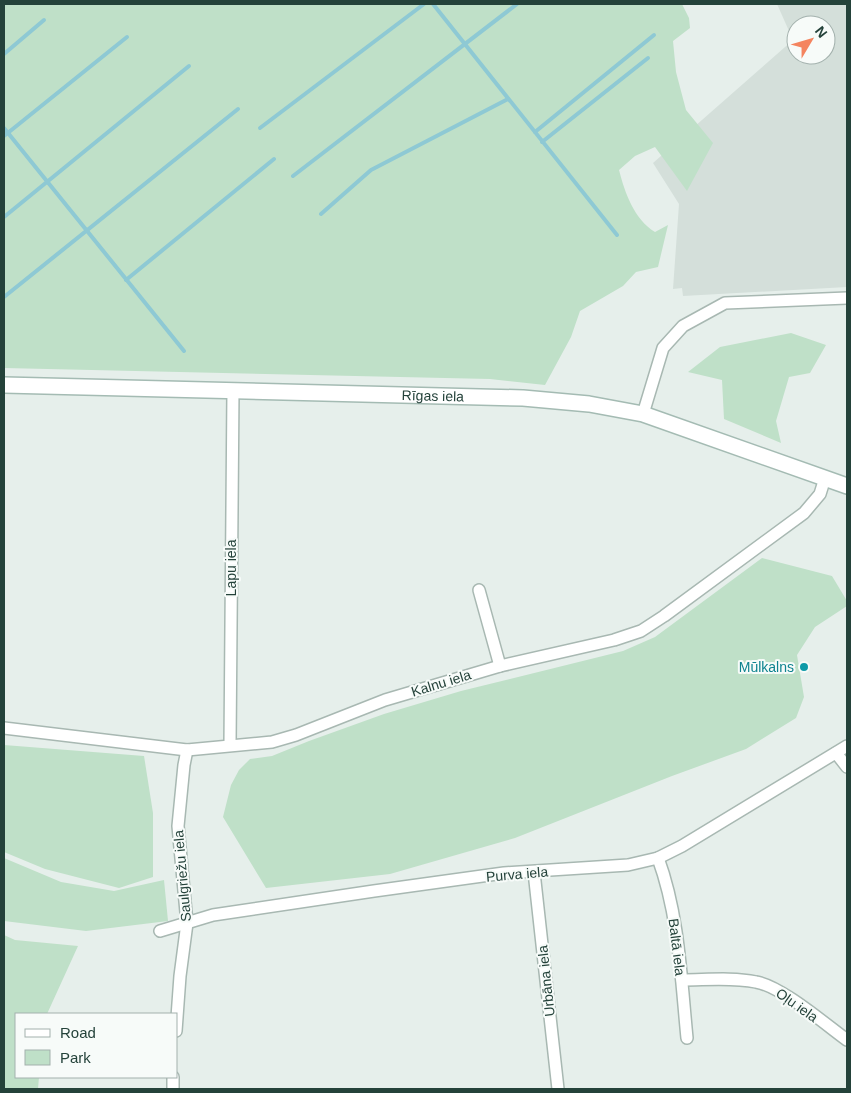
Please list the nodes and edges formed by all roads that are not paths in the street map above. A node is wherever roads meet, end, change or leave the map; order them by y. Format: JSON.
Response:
{"nodes":[{"id":1,"x":847,"y":298,"type":"edge"},
{"id":2,"x":4,"y":385,"type":"edge"},
{"id":3,"x":233,"y":390,"type":"junction"},
{"id":4,"x":643,"y":414,"type":"junction"},
{"id":5,"x":825,"y":478,"type":"junction"},
{"id":6,"x":847,"y":486,"type":"edge"},
{"id":7,"x":479,"y":590,"type":"dead end"},
{"id":8,"x":500,"y":666,"type":"junction"},
{"id":9,"x":4,"y":728,"type":"edge"},
{"id":10,"x":230,"y":745,"type":"junction"},
{"id":11,"x":847,"y":746,"type":"edge"},
{"id":12,"x":187,"y":750,"type":"junction"},
{"id":13,"x":836,"y":753,"type":"junction"},
{"id":14,"x":847,"y":767,"type":"edge"},
{"id":15,"x":658,"y":858,"type":"junction"},
{"id":16,"x":534,"y":872,"type":"junction"},
{"id":17,"x":187,"y":923,"type":"junction"},
{"id":18,"x":160,"y":931,"type":"dead end"},
{"id":19,"x":682,"y":980,"type":"junction"},
{"id":20,"x":177,"y":1013,"type":"edge"},
{"id":21,"x":687,"y":1038,"type":"dead end"},
{"id":22,"x":847,"y":1040,"type":"edge"},
{"id":23,"x":558,"y":1089,"type":"edge"}],
"edges":[{"from":1,"to":4,"type":"street"},
{"from":2,"to":3,"type":"main road","name":"Rīgas iela"},
{"from":3,"to":4,"type":"main road","name":"Rīgas iela"},
{"from":3,"to":10,"type":"street","name":"Lapu iela"},
{"from":4,"to":5,"type":"main road","name":"Rīgas iela"},
{"from":5,"to":6,"type":"main road","name":"Rīgas iela"},
{"from":5,"to":8,"type":"street","name":"Kalnu iela"},
{"from":7,"to":8,"type":"street"},
{"from":8,"to":10,"type":"street","name":"Kalnu iela"},
{"from":9,"to":12,"type":"street","name":"Kalnu iela"},
{"from":10,"to":12,"type":"street","name":"Kalnu iela"},
{"from":11,"to":13,"type":"street","name":"Purva iela"},
{"from":12,"to":17,"type":"street","name":"Saulgriežu iela"},
{"from":13,"to":14,"type":"street"},
{"from":13,"to":15,"type":"street","name":"Purva iela"},
{"from":15,"to":16,"type":"street","name":"Purva iela"},
{"from":15,"to":19,"type":"street","name":"Baltā iela"},
{"from":16,"to":17,"type":"street","name":"Purva iela"},
{"from":16,"to":23,"type":"street","name":"Urbāna iela"},
{"from":17,"to":18,"type":"street","name":"Purva iela"},
{"from":17,"to":20,"type":"street","name":"Saulgriežu iela"},
{"from":19,"to":21,"type":"street","name":"Baltā iela"},
{"from":19,"to":22,"type":"street","name":"Oļu iela"}]}
